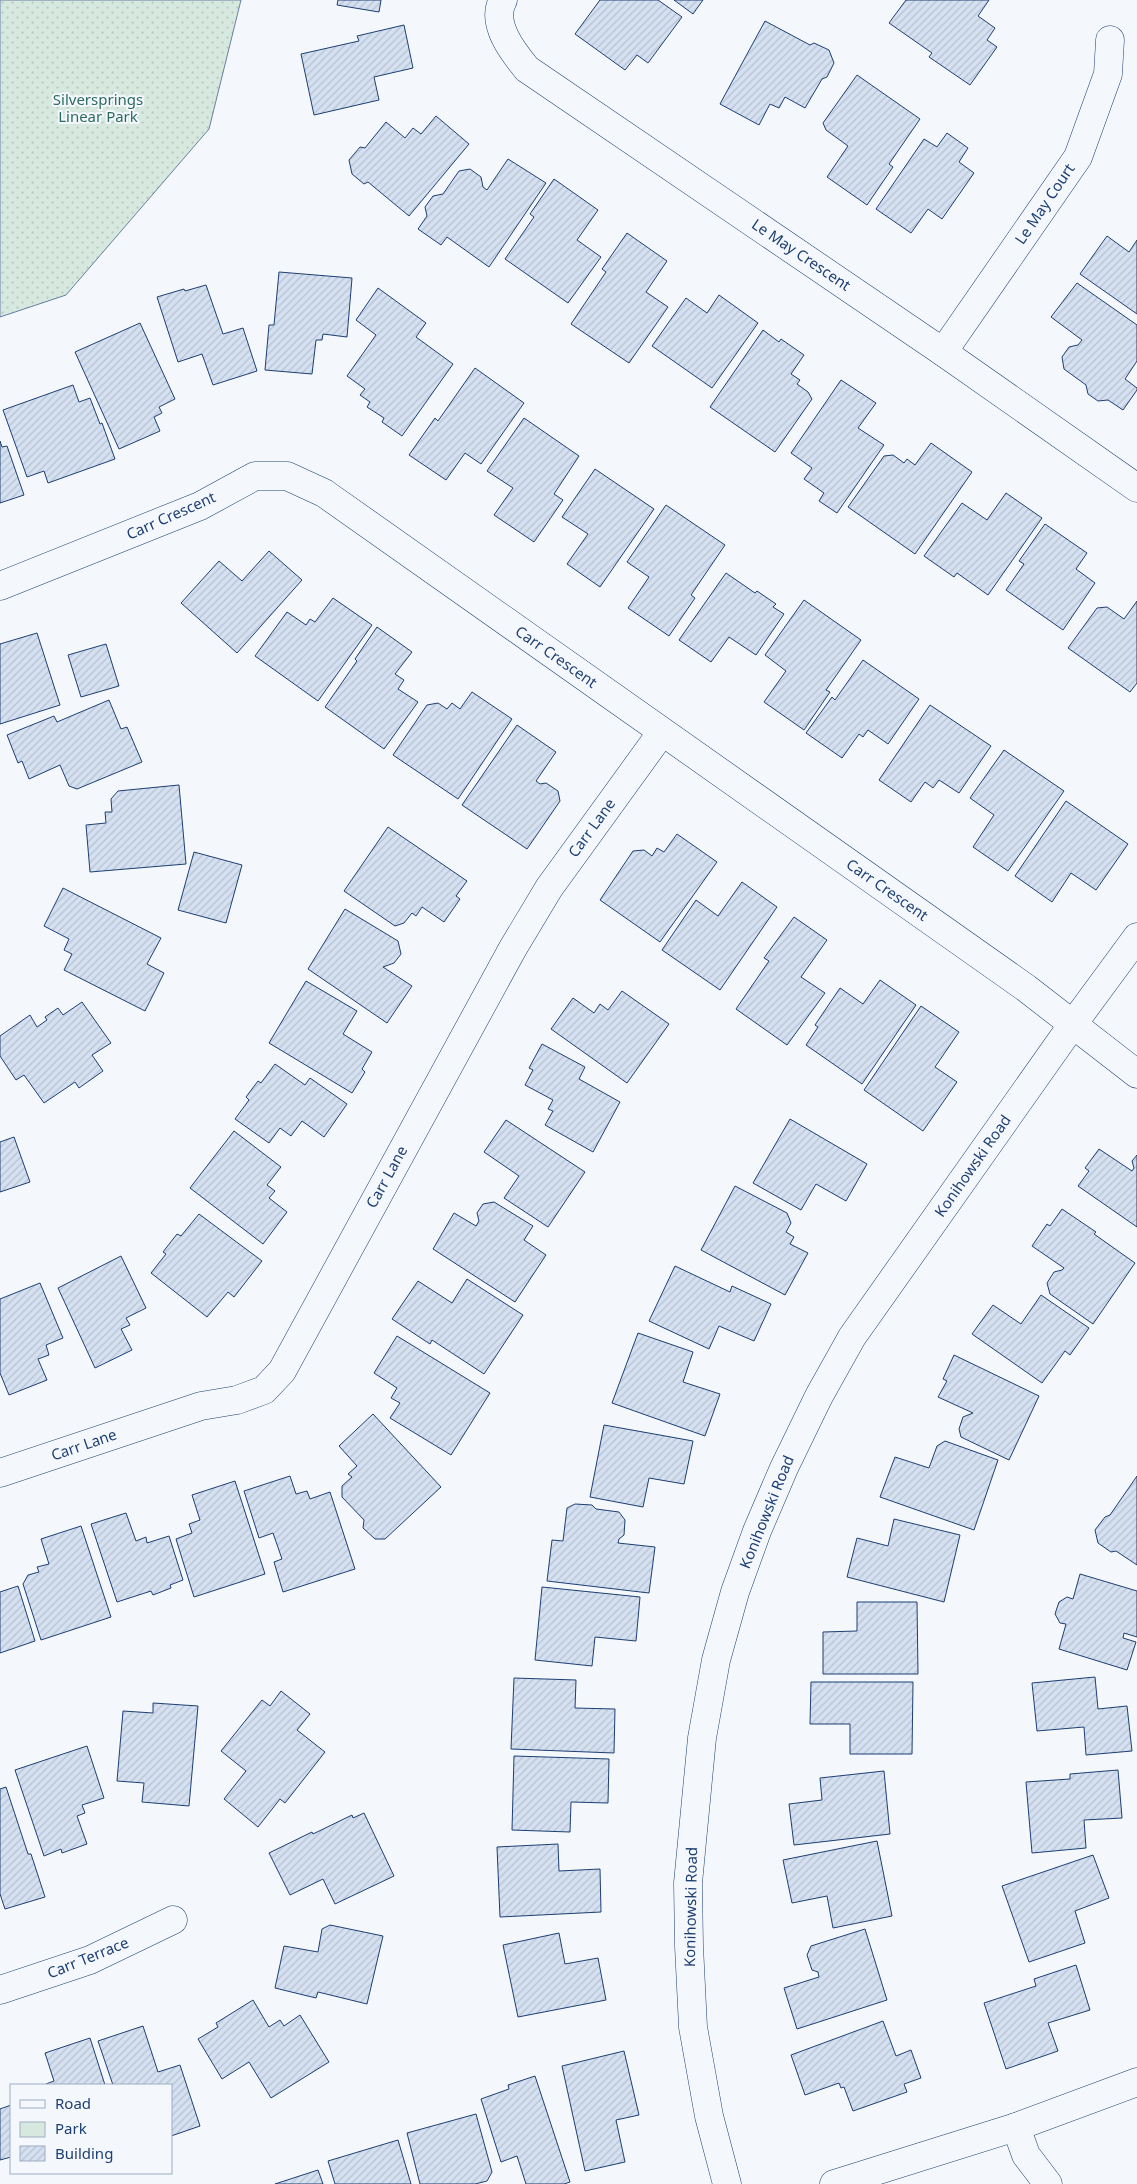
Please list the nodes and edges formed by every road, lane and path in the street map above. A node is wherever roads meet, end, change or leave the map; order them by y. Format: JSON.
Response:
{"nodes":[{"id":1,"x":503,"y":0,"type":"edge"},
{"id":2,"x":1110,"y":40,"type":"dead end"},
{"id":3,"x":943,"y":352,"type":"junction"},
{"id":4,"x":1137,"y":488,"type":"edge"},
{"id":5,"x":0,"y":586,"type":"edge"},
{"id":6,"x":662,"y":732,"type":"junction"},
{"id":7,"x":1137,"y":937,"type":"edge"},
{"id":8,"x":1073,"y":1024,"type":"junction"},
{"id":9,"x":1137,"y":1074,"type":"edge"},
{"id":10,"x":0,"y":1473,"type":"edge"},
{"id":11,"x":173,"y":1920,"type":"dead end"},
{"id":12,"x":0,"y":1990,"type":"edge"},
{"id":13,"x":1137,"y":2082,"type":"edge"},
{"id":14,"x":1016,"y":2127,"type":"junction"},
{"id":15,"x":727,"y":2184,"type":"edge"},
{"id":16,"x":834,"y":2184,"type":"edge"},
{"id":17,"x":1048,"y":2184,"type":"edge"}],
"edges":[{"from":1,"to":3,"type":"street","name":"Le May Crescent"},
{"from":2,"to":3,"type":"street","name":"Le May Court"},
{"from":3,"to":4,"type":"street","name":"Le May Crescent"},
{"from":5,"to":6,"type":"street","name":"Carr Crescent"},
{"from":6,"to":8,"type":"street","name":"Carr Crescent"},
{"from":6,"to":10,"type":"street","name":"Carr Lane"},
{"from":7,"to":8,"type":"street","name":"Konihowski Road"},
{"from":8,"to":9,"type":"street","name":"Carr Crescent"},
{"from":8,"to":15,"type":"street","name":"Konihowski Road"},
{"from":11,"to":12,"type":"street","name":"Carr Terrace"},
{"from":13,"to":14,"type":"street"},
{"from":14,"to":16,"type":"street"},
{"from":14,"to":17,"type":"street"}]}
